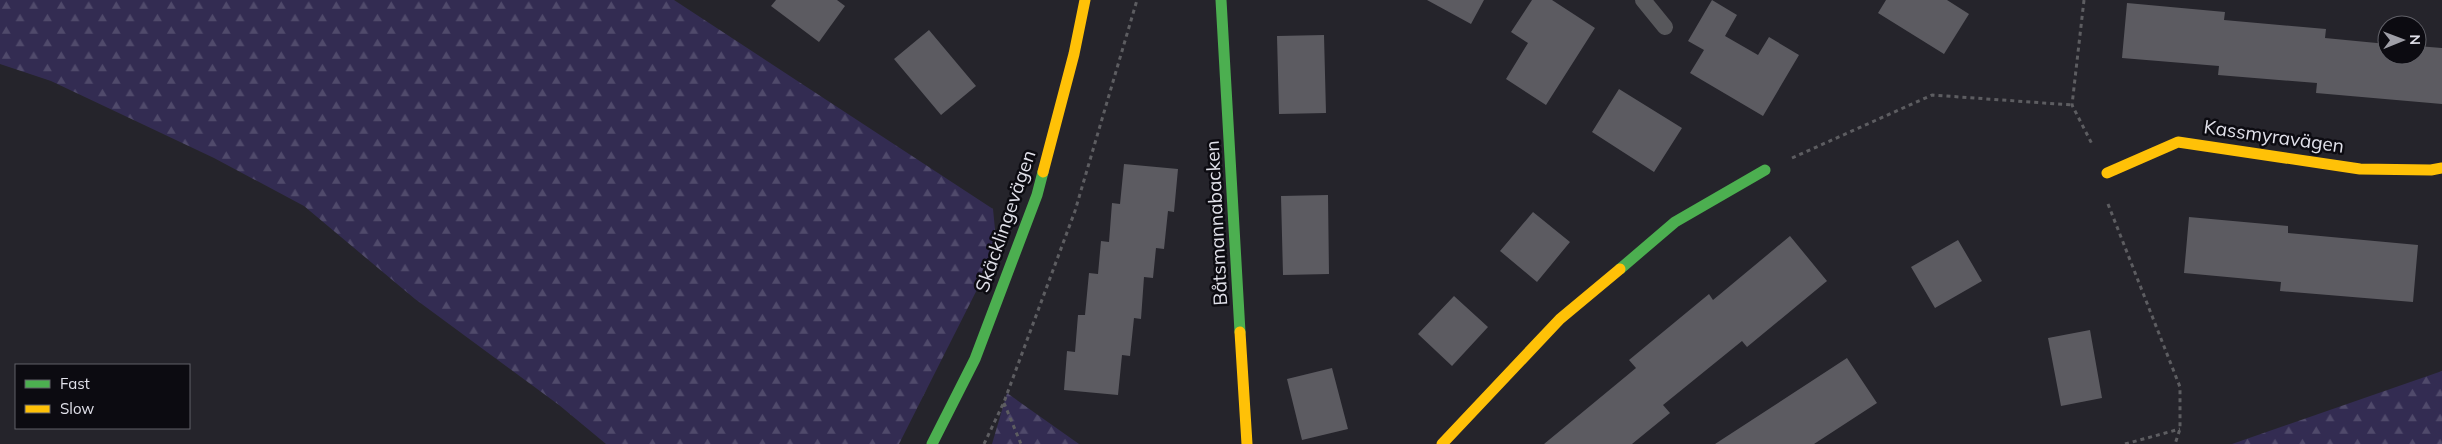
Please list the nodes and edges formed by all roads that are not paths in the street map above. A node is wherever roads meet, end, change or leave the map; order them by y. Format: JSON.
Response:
{"nodes":[{"id":1,"x":1085,"y":0,"type":"edge"},
{"id":2,"x":1221,"y":0,"type":"edge"},
{"id":3,"x":1643,"y":0,"type":"edge"},
{"id":4,"x":1665,"y":27,"type":"dead end"},
{"id":5,"x":2442,"y":168,"type":"edge"},
{"id":6,"x":1765,"y":170,"type":"road end"},
{"id":7,"x":2107,"y":173,"type":"road end"},
{"id":8,"x":932,"y":444,"type":"edge"},
{"id":9,"x":1247,"y":444,"type":"edge"},
{"id":10,"x":1442,"y":444,"type":"edge"}],
"edges":[{"from":1,"to":8,"type":"street","name":"Skäcklingevägen"},
{"from":2,"to":9,"type":"street","name":"Båtsmannabacken"},
{"from":3,"to":4,"type":"lane"},
{"from":5,"to":7,"type":"street","name":"Kassmyravägen"},
{"from":6,"to":10,"type":"street"}]}
